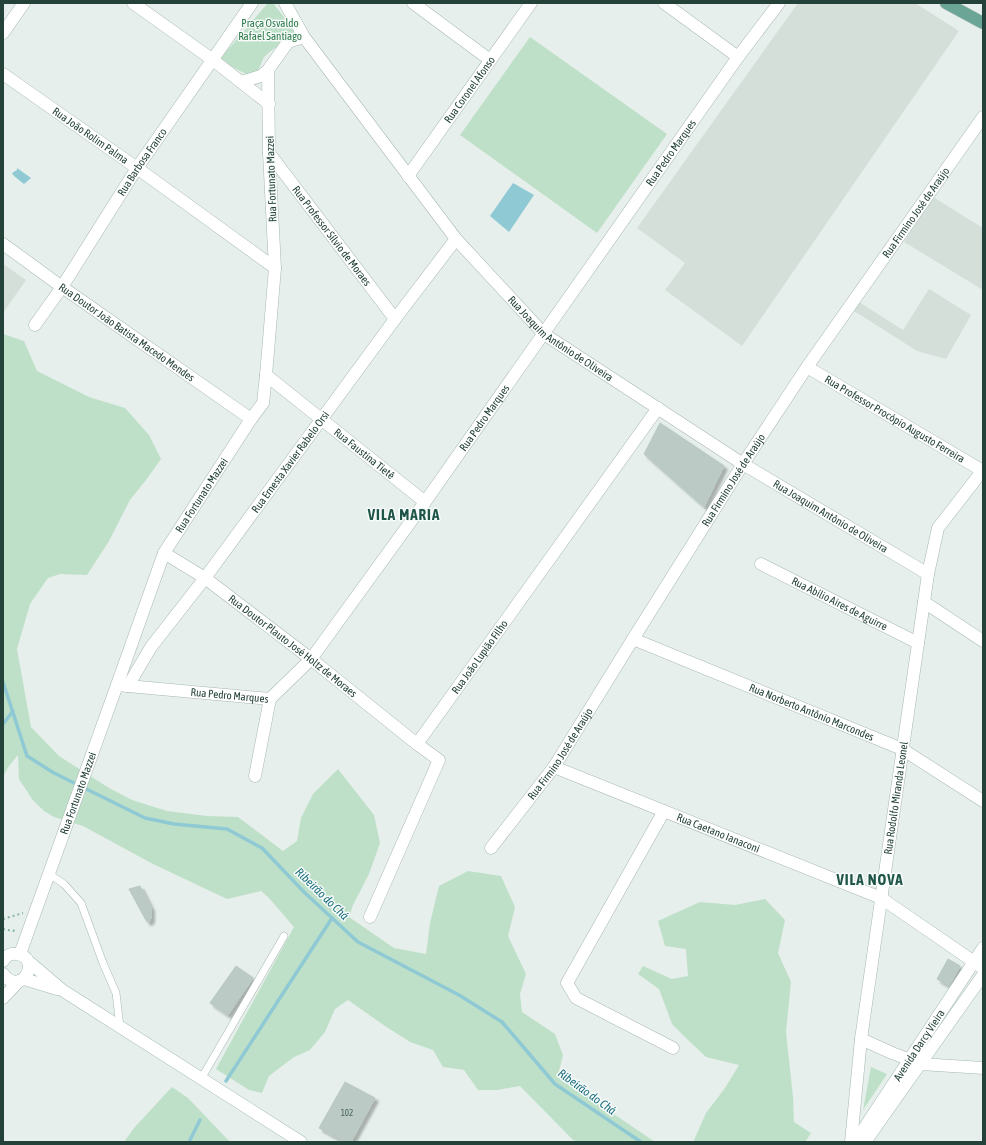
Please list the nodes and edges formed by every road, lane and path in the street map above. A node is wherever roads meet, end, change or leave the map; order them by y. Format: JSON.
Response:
{"nodes":[{"id":1,"x":24,"y":3,"type":"edge"},
{"id":2,"x":132,"y":3,"type":"edge"},
{"id":3,"x":252,"y":3,"type":"edge"},
{"id":4,"x":285,"y":3,"type":"edge"},
{"id":5,"x":413,"y":3,"type":"edge"},
{"id":6,"x":531,"y":3,"type":"edge"},
{"id":7,"x":664,"y":3,"type":"edge"},
{"id":8,"x":779,"y":3,"type":"edge"},
{"id":9,"x":946,"y":3,"type":"edge"},
{"id":10,"x":983,"y":23,"type":"edge"},
{"id":11,"x":3,"y":33,"type":"edge"},
{"id":12,"x":304,"y":37,"type":"junction"},
{"id":13,"x":738,"y":57,"type":"junction"},
{"id":14,"x":213,"y":60,"type":"junction"},
{"id":15,"x":490,"y":60,"type":"junction"},
{"id":16,"x":268,"y":70,"type":"junction"},
{"id":17,"x":3,"y":74,"type":"edge"},
{"id":18,"x":241,"y":82,"type":"junction"},
{"id":19,"x":269,"y":104,"type":"junction"},
{"id":20,"x":983,"y":117,"type":"edge"},
{"id":21,"x":269,"y":153,"type":"junction"},
{"id":22,"x":137,"y":168,"type":"junction"},
{"id":23,"x":408,"y":176,"type":"junction"},
{"id":24,"x":456,"y":239,"type":"junction"},
{"id":25,"x":3,"y":244,"type":"edge"},
{"id":26,"x":275,"y":268,"type":"junction"},
{"id":27,"x":62,"y":287,"type":"junction"},
{"id":28,"x":395,"y":319,"type":"junction"},
{"id":29,"x":35,"y":324,"type":"dead end"},
{"id":30,"x":544,"y":334,"type":"junction"},
{"id":31,"x":808,"y":367,"type":"junction"},
{"id":32,"x":266,"y":375,"type":"junction"},
{"id":33,"x":658,"y":408,"type":"junction"},
{"id":34,"x":251,"y":418,"type":"junction"},
{"id":35,"x":321,"y":420,"type":"junction"},
{"id":36,"x":743,"y":464,"type":"junction"},
{"id":37,"x":983,"y":471,"type":"edge"},
{"id":38,"x":425,"y":502,"type":"junction"},
{"id":39,"x":164,"y":553,"type":"junction"},
{"id":40,"x":761,"y":564,"type":"dead end"},
{"id":41,"x":928,"y":574,"type":"junction"},
{"id":42,"x":205,"y":578,"type":"junction"},
{"id":43,"x":924,"y":602,"type":"junction"},
{"id":44,"x":633,"y":639,"type":"junction"},
{"id":45,"x":983,"y":642,"type":"edge"},
{"id":46,"x":918,"y":643,"type":"junction"},
{"id":47,"x":311,"y":658,"type":"junction"},
{"id":48,"x":123,"y":686,"type":"junction"},
{"id":49,"x":270,"y":699,"type":"junction"},
{"id":50,"x":417,"y":744,"type":"junction"},
{"id":51,"x":902,"y":749,"type":"junction"},
{"id":52,"x":554,"y":767,"type":"junction"},
{"id":53,"x":255,"y":776,"type":"dead end"},
{"id":54,"x":983,"y":801,"type":"edge"},
{"id":55,"x":664,"y":811,"type":"junction"},
{"id":56,"x":491,"y":848,"type":"dead end"},
{"id":57,"x":49,"y":874,"type":"junction"},
{"id":58,"x":881,"y":898,"type":"junction"},
{"id":59,"x":370,"y":917,"type":"dead end"},
{"id":60,"x":23,"y":918,"type":"dead end"},
{"id":61,"x":3,"y":919,"type":"edge"},
{"id":62,"x":18,"y":928,"type":"dead end"},
{"id":63,"x":3,"y":929,"type":"edge"},
{"id":64,"x":284,"y":936,"type":"dead end"},
{"id":65,"x":983,"y":948,"type":"edge"},
{"id":66,"x":13,"y":956,"type":"edge"},
{"id":67,"x":978,"y":965,"type":"edge"},
{"id":68,"x":3,"y":974,"type":"edge"},
{"id":69,"x":983,"y":975,"type":"edge"},
{"id":70,"x":22,"y":980,"type":"junction"},
{"id":71,"x":3,"y":990,"type":"edge"},
{"id":72,"x":62,"y":990,"type":"junction"},
{"id":73,"x":3,"y":998,"type":"edge"},
{"id":74,"x":120,"y":1027,"type":"junction"},
{"id":75,"x":861,"y":1039,"type":"junction"},
{"id":76,"x":673,"y":1048,"type":"dead end"},
{"id":77,"x":915,"y":1062,"type":"junction"},
{"id":78,"x":983,"y":1068,"type":"edge"},
{"id":79,"x":201,"y":1079,"type":"junction"},
{"id":80,"x":301,"y":1142,"type":"edge"},
{"id":81,"x":851,"y":1142,"type":"edge"},
{"id":82,"x":855,"y":1142,"type":"edge"},
{"id":83,"x":865,"y":1142,"type":"edge"}],
"edges":[{"from":1,"to":11,"type":"street"},
{"from":2,"to":14,"type":"street"},
{"from":3,"to":14,"type":"street","name":"Rua Barbosa Franco"},
{"from":4,"to":12,"type":"street","name":"Rua Joaquim Antônio de Oliveira"},
{"from":5,"to":15,"type":"street"},
{"from":6,"to":15,"type":"street","name":"Rua Coronel Afonso"},
{"from":7,"to":13,"type":"street"},
{"from":8,"to":13,"type":"street","name":"Rua Pedro Marques"},
{"from":9,"to":10,"type":"main road"},
{"from":12,"to":16,"type":"street"},
{"from":12,"to":23,"type":"street","name":"Rua Joaquim Antônio de Oliveira"},
{"from":13,"to":30,"type":"street","name":"Rua Pedro Marques"},
{"from":14,"to":18,"type":"street"},
{"from":14,"to":22,"type":"street","name":"Rua Barbosa Franco"},
{"from":15,"to":23,"type":"street","name":"Rua Coronel Afonso"},
{"from":16,"to":18,"type":"street"},
{"from":16,"to":19,"type":"street","name":"Rua Fortunato Mazzei"},
{"from":17,"to":22,"type":"street","name":"Rua João Rolim Palma"},
{"from":18,"to":19,"type":"street"},
{"from":19,"to":21,"type":"street","name":"Rua Fortunato Mazzei"},
{"from":20,"to":31,"type":"street","name":"Rua Firmino José de Araújo"},
{"from":21,"to":26,"type":"street","name":"Rua Fortunato Mazzei"},
{"from":21,"to":28,"type":"street","name":"Rua Professor Sílvio de Moraes"},
{"from":22,"to":26,"type":"street","name":"Rua João Rolim Palma"},
{"from":22,"to":27,"type":"street","name":"Rua Barbosa Franco"},
{"from":23,"to":24,"type":"street","name":"Rua Joaquim Antônio de Oliveira"},
{"from":24,"to":28,"type":"street","name":"Rua Ernesta Xavier Rabelo Orsi"},
{"from":24,"to":30,"type":"street","name":"Rua Joaquim Antônio de Oliveira"},
{"from":25,"to":27,"type":"street","name":"Rua Doutor João Batista Macedo Mendes"},
{"from":26,"to":32,"type":"street","name":"Rua Fortunato Mazzei"},
{"from":27,"to":29,"type":"street","name":"Rua Barbosa Franco"},
{"from":27,"to":34,"type":"street","name":"Rua Doutor João Batista Macedo Mendes"},
{"from":28,"to":35,"type":"street","name":"Rua Ernesta Xavier Rabelo Orsi"},
{"from":30,"to":33,"type":"street","name":"Rua Joaquim Antônio de Oliveira"},
{"from":30,"to":38,"type":"street","name":"Rua Pedro Marques"},
{"from":31,"to":36,"type":"street","name":"Rua Firmino José de Araújo"},
{"from":31,"to":37,"type":"street","name":"Rua Professor Procópio Augusto Ferreira"},
{"from":32,"to":34,"type":"street","name":"Rua Fortunato Mazzei"},
{"from":32,"to":35,"type":"street","name":"Rua Faustina Tietê"},
{"from":33,"to":36,"type":"street","name":"Rua Joaquim Antônio de Oliveira"},
{"from":33,"to":50,"type":"street","name":"Rua João Lupião Filho"},
{"from":34,"to":39,"type":"street","name":"Rua Fortunato Mazzei"},
{"from":35,"to":38,"type":"street","name":"Rua Faustina Tietê"},
{"from":35,"to":42,"type":"street","name":"Rua Ernesta Xavier Rabelo Orsi"},
{"from":36,"to":41,"type":"street","name":"Rua Joaquim Antônio de Oliveira"},
{"from":36,"to":44,"type":"street","name":"Rua Firmino José de Araújo"},
{"from":37,"to":41,"type":"street","name":"Rua Rodolfo Miranda Leonel"},
{"from":38,"to":47,"type":"street","name":"Rua Pedro Marques"},
{"from":39,"to":42,"type":"street","name":"Rua Doutor Plauto José Holtz de Moraes"},
{"from":39,"to":48,"type":"street","name":"Rua Fortunato Mazzei"},
{"from":40,"to":46,"type":"street","name":"Rua Abílio Aires de Aguirre"},
{"from":41,"to":43,"type":"street","name":"Rua Rodolfo Miranda Leonel"},
{"from":42,"to":47,"type":"street","name":"Rua Doutor Plauto José Holtz de Moraes"},
{"from":42,"to":48,"type":"street","name":"Rua Ernesta Xavier Rabelo Orsi"},
{"from":43,"to":45,"type":"street"},
{"from":43,"to":46,"type":"street","name":"Rua Rodolfo Miranda Leonel"},
{"from":44,"to":51,"type":"street","name":"Rua Norberto Antônio Marcondes"},
{"from":44,"to":52,"type":"street","name":"Rua Firmino José de Araújo"},
{"from":46,"to":51,"type":"street","name":"Rua Rodolfo Miranda Leonel"},
{"from":47,"to":49,"type":"street","name":"Rua Pedro Marques"},
{"from":47,"to":50,"type":"street","name":"Rua Doutor Plauto José Holtz de Moraes"},
{"from":48,"to":49,"type":"street","name":"Rua Pedro Marques"},
{"from":48,"to":57,"type":"street","name":"Rua Fortunato Mazzei"},
{"from":49,"to":53,"type":"street"},
{"from":50,"to":59,"type":"street"},
{"from":51,"to":54,"type":"street","name":"Rua Norberto Antônio Marcondes"},
{"from":51,"to":58,"type":"street","name":"Rua Rodolfo Miranda Leonel"},
{"from":52,"to":55,"type":"street","name":"Rua Caetano Ianaconi"},
{"from":52,"to":56,"type":"street","name":"Rua Firmino José de Araújo"},
{"from":55,"to":58,"type":"street","name":"Rua Caetano Ianaconi"},
{"from":55,"to":76,"type":"street"},
{"from":57,"to":66,"type":"street","name":"Rua Fortunato Mazzei"},
{"from":57,"to":74,"type":"lane"},
{"from":58,"to":67,"type":"street","name":"Rua Caetano Ianaconi"},
{"from":58,"to":75,"type":"street","name":"Rua Rodolfo Miranda Leonel"},
{"from":60,"to":61,"type":"path"},
{"from":62,"to":63,"type":"path"},
{"from":64,"to":79,"type":"lane"},
{"from":65,"to":67,"type":"street","name":"Avenida Darcy Vieira"},
{"from":66,"to":70,"type":"street","name":"Rua Fortunato Mazzei"},
{"from":66,"to":72,"type":"street"},
{"from":67,"to":77,"type":"street","name":"Avenida Darcy Vieira"},
{"from":68,"to":70,"type":"street"},
{"from":68,"to":71,"type":"street"},
{"from":69,"to":77,"type":"street","name":"Avenida Darcy Vieira"},
{"from":70,"to":72,"type":"street"},
{"from":70,"to":73,"type":"street"},
{"from":72,"to":74,"type":"street"},
{"from":74,"to":79,"type":"street"},
{"from":75,"to":77,"type":"street"},
{"from":75,"to":81,"type":"street","name":"Rua Rodolfo Miranda Leonel"},
{"from":77,"to":78,"type":"street"},
{"from":77,"to":82,"type":"street","name":"Avenida Darcy Vieira"},
{"from":77,"to":83,"type":"street","name":"Avenida Darcy Vieira"},
{"from":79,"to":80,"type":"street"}]}
